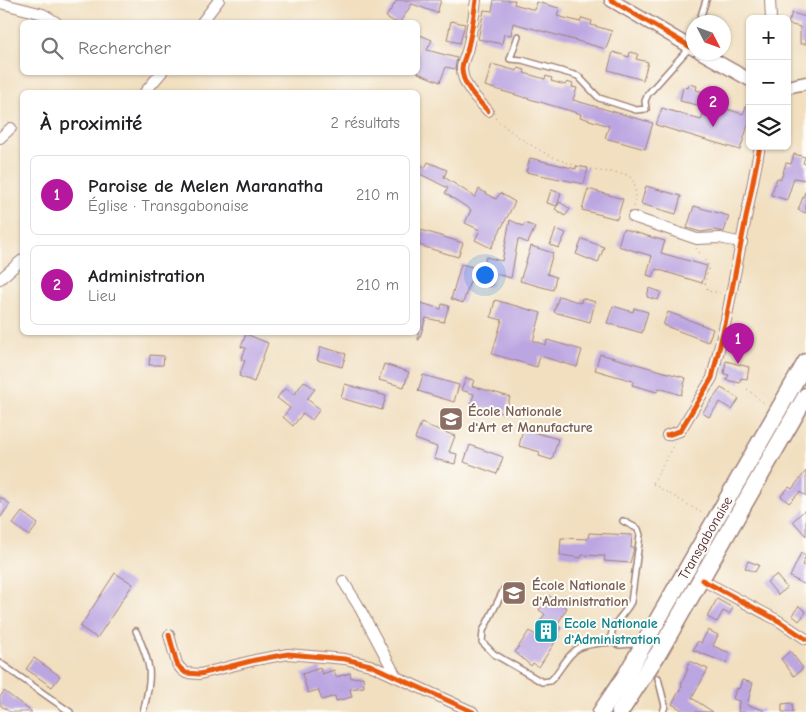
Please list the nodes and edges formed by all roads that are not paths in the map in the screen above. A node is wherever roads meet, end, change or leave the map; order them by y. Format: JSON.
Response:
{"nodes":[{"id":1,"x":218,"y":0,"type":"edge"},
{"id":2,"x":476,"y":0,"type":"edge"},
{"id":3,"x":611,"y":0,"type":"edge"},
{"id":4,"x":706,"y":0,"type":"edge"},
{"id":5,"x":770,"y":0,"type":"edge"},
{"id":6,"x":0,"y":3,"type":"edge"},
{"id":7,"x":701,"y":15,"type":"edge"},
{"id":8,"x":771,"y":15,"type":"edge"},
{"id":9,"x":53,"y":20,"type":"edge"},
{"id":10,"x":203,"y":20,"type":"edge"},
{"id":11,"x":518,"y":36,"type":"dead end"},
{"id":12,"x":686,"y":42,"type":"edge"},
{"id":13,"x":686,"y":54,"type":"edge"},
{"id":14,"x":717,"y":60,"type":"edge"},
{"id":15,"x":159,"y":75,"type":"edge"},
{"id":16,"x":746,"y":78,"type":"edge"},
{"id":17,"x":806,"y":83,"type":"edge"},
{"id":18,"x":791,"y":86,"type":"edge"},
{"id":19,"x":147,"y":90,"type":"edge"},
{"id":20,"x":488,"y":111,"type":"road end"},
{"id":21,"x":11,"y":128,"type":"dead end"},
{"id":22,"x":0,"y":138,"type":"edge"},
{"id":23,"x":759,"y":150,"type":"edge"},
{"id":24,"x":633,"y":217,"type":"road end"},
{"id":25,"x":742,"y":244,"type":"junction"},
{"id":26,"x":20,"y":262,"type":"edge"},
{"id":27,"x":0,"y":279,"type":"edge"},
{"id":28,"x":806,"y":362,"type":"edge"},
{"id":29,"x":806,"y":396,"type":"edge"},
{"id":30,"x":667,"y":435,"type":"dead end"},
{"id":31,"x":623,"y":521,"type":"dead end"},
{"id":32,"x":702,"y":580,"type":"junction"},
{"id":33,"x":343,"y":581,"type":"dead end"},
{"id":34,"x":504,"y":589,"type":"dead end"},
{"id":35,"x":136,"y":631,"type":"dead end"},
{"id":36,"x":169,"y":635,"type":"dead end"},
{"id":37,"x":806,"y":639,"type":"edge"},
{"id":38,"x":612,"y":642,"type":"junction"},
{"id":39,"x":633,"y":644,"type":"dead end"},
{"id":40,"x":0,"y":664,"type":"edge"},
{"id":41,"x":396,"y":676,"type":"junction"},
{"id":42,"x":658,"y":678,"type":"dead end"},
{"id":43,"x":70,"y":712,"type":"edge"},
{"id":44,"x":143,"y":712,"type":"edge"},
{"id":45,"x":472,"y":712,"type":"edge"},
{"id":46,"x":601,"y":712,"type":"edge"},
{"id":47,"x":620,"y":712,"type":"edge"},
{"id":48,"x":663,"y":712,"type":"edge"}],
"edges":[{"from":1,"to":10,"type":"street"},
{"from":2,"to":20,"type":"street"},
{"from":3,"to":12,"type":"street"},
{"from":4,"to":7,"type":"lane"},
{"from":5,"to":8,"type":"street"},
{"from":6,"to":9,"type":"street"},
{"from":11,"to":13,"type":"lane"},
{"from":14,"to":16,"type":"street"},
{"from":15,"to":19,"type":"street"},
{"from":17,"to":18,"type":"street"},
{"from":21,"to":22,"type":"street"},
{"from":23,"to":25,"type":"street"},
{"from":24,"to":25,"type":"street"},
{"from":25,"to":30,"type":"street"},
{"from":26,"to":27,"type":"street"},
{"from":28,"to":46,"type":"highway","name":"Transgabonaise"},
{"from":29,"to":32,"type":"highway","name":"Transgabonaise"},
{"from":31,"to":38,"type":"lane"},
{"from":32,"to":37,"type":"street"},
{"from":32,"to":47,"type":"highway","name":"Transgabonaise"},
{"from":33,"to":41,"type":"street"},
{"from":34,"to":38,"type":"lane"},
{"from":35,"to":44,"type":"lane"},
{"from":36,"to":41,"type":"street"},
{"from":38,"to":39,"type":"lane"},
{"from":40,"to":43,"type":"lane"},
{"from":41,"to":45,"type":"street"},
{"from":42,"to":48,"type":"lane"}]}
